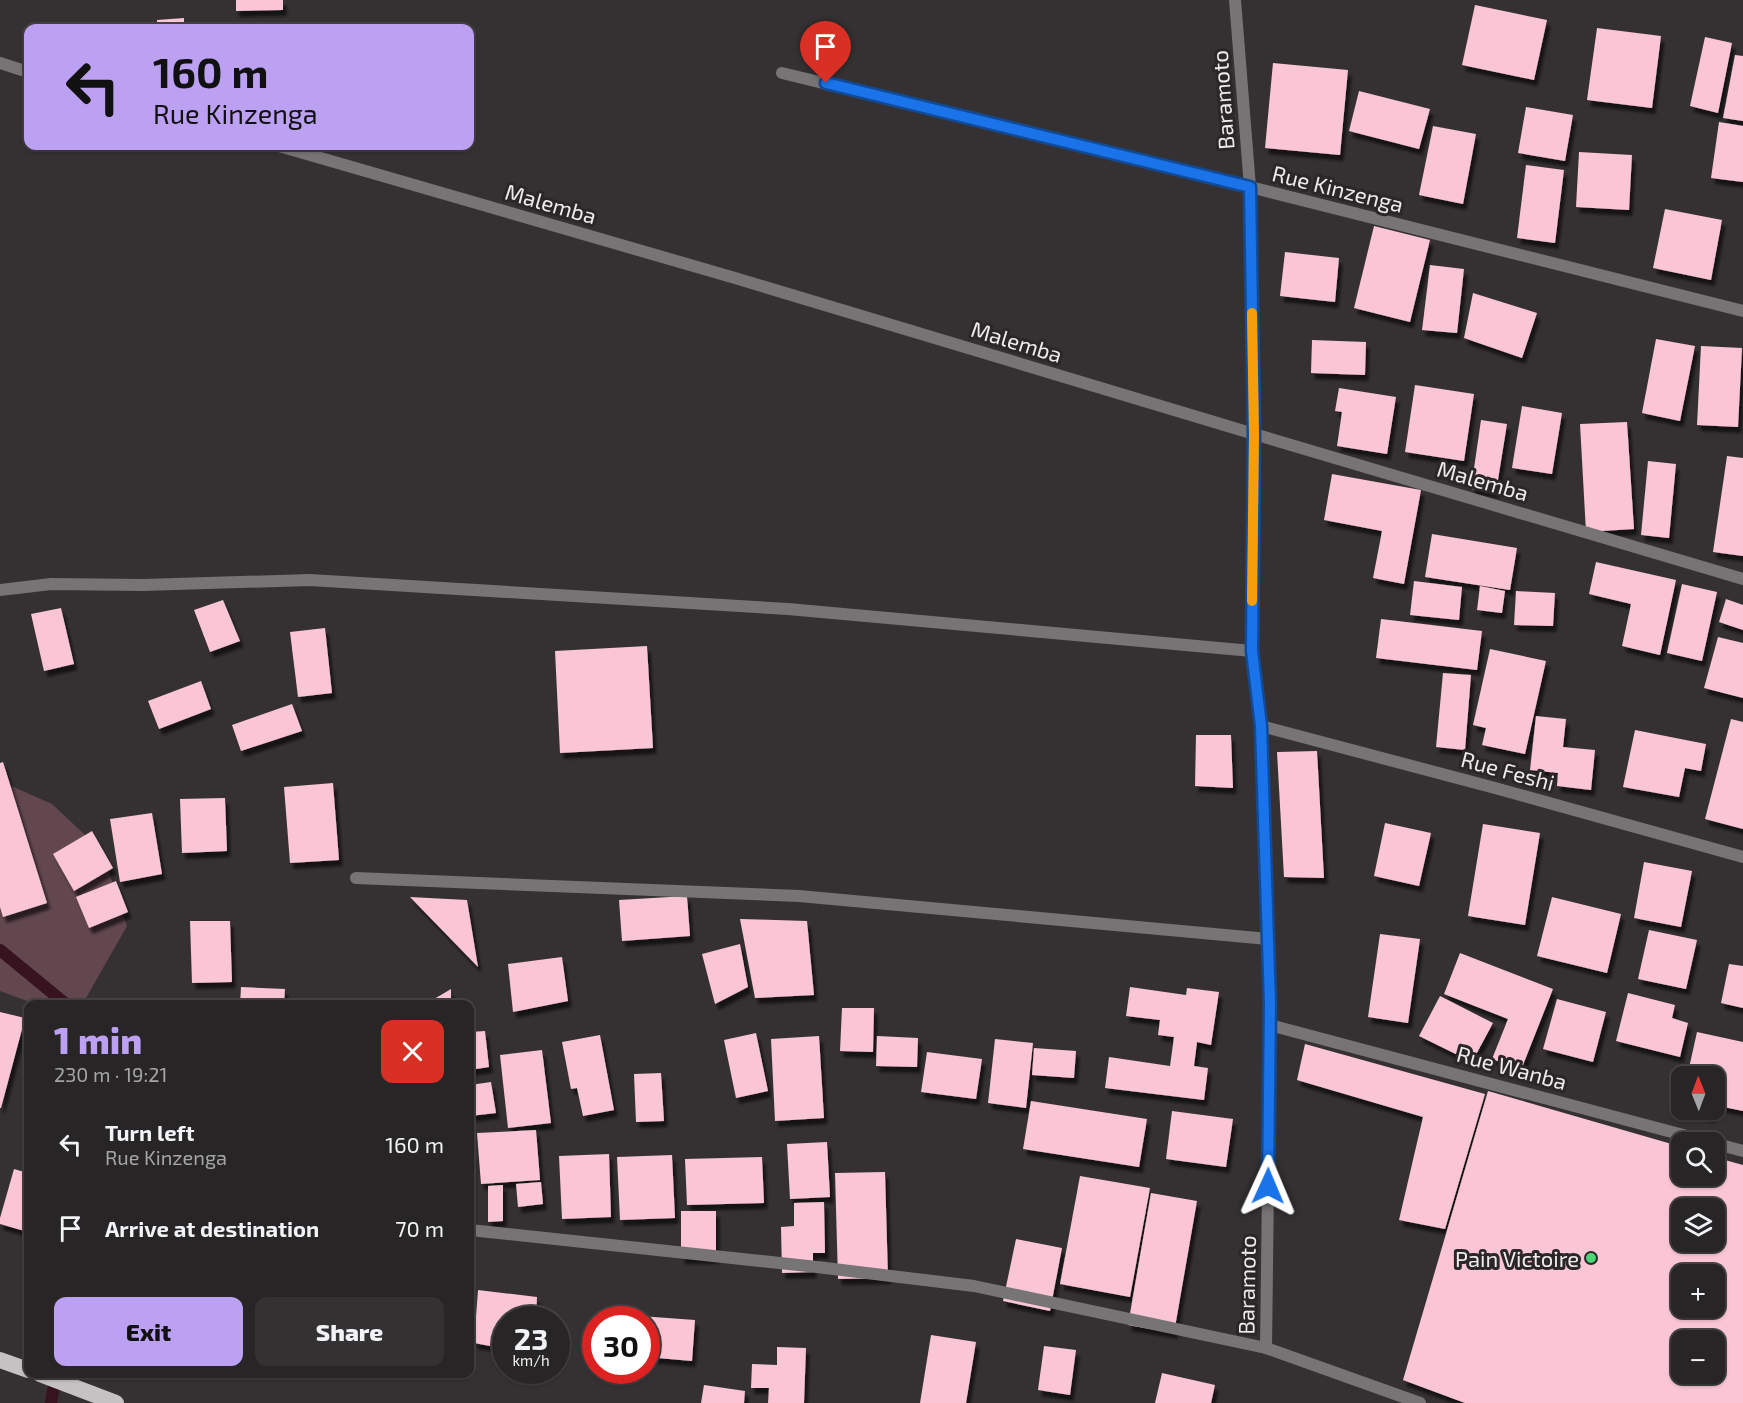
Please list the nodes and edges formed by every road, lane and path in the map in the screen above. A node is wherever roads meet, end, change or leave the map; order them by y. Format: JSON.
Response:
{"nodes":[{"id":1,"x":1235,"y":0,"type":"edge"},
{"id":2,"x":0,"y":63,"type":"edge"},
{"id":3,"x":24,"y":71,"type":"edge"},
{"id":4,"x":782,"y":73,"type":"dead end"},
{"id":5,"x":293,"y":150,"type":"edge"},
{"id":6,"x":1250,"y":187,"type":"junction"},
{"id":7,"x":1743,"y":311,"type":"edge"},
{"id":8,"x":1254,"y":434,"type":"junction"},
{"id":9,"x":1743,"y":579,"type":"edge"},
{"id":10,"x":0,"y":590,"type":"edge"},
{"id":11,"x":1252,"y":651,"type":"junction"},
{"id":12,"x":1261,"y":726,"type":"junction"},
{"id":13,"x":1743,"y":857,"type":"edge"},
{"id":14,"x":356,"y":878,"type":"dead end"},
{"id":15,"x":1268,"y":939,"type":"junction"},
{"id":16,"x":1270,"y":1025,"type":"junction"},
{"id":17,"x":1743,"y":1150,"type":"edge"},
{"id":18,"x":474,"y":1230,"type":"edge"},
{"id":19,"x":1266,"y":1348,"type":"junction"},
{"id":20,"x":2,"y":1361,"type":"edge"},
{"id":21,"x":24,"y":1369,"type":"edge"},
{"id":22,"x":51,"y":1378,"type":"edge"},
{"id":23,"x":112,"y":1401,"type":"edge"},
{"id":24,"x":1419,"y":1403,"type":"edge"}],
"edges":[{"from":1,"to":6,"type":"street","name":"Baramoto"},
{"from":2,"to":3,"type":"street"},
{"from":4,"to":6,"type":"street","name":"Rue Kinzenga"},
{"from":5,"to":8,"type":"street","name":"Malemba"},
{"from":6,"to":7,"type":"street","name":"Rue Kinzenga"},
{"from":6,"to":8,"type":"street","name":"Baramoto"},
{"from":8,"to":9,"type":"street","name":"Malemba"},
{"from":8,"to":11,"type":"street","name":"Baramoto"},
{"from":10,"to":11,"type":"street"},
{"from":11,"to":12,"type":"street","name":"Baramoto"},
{"from":12,"to":13,"type":"street","name":"Rue Feshi"},
{"from":12,"to":15,"type":"street","name":"Baramoto"},
{"from":14,"to":15,"type":"street"},
{"from":15,"to":16,"type":"street","name":"Baramoto"},
{"from":16,"to":17,"type":"street","name":"Rue Wanba"},
{"from":16,"to":19,"type":"street","name":"Baramoto"},
{"from":18,"to":19,"type":"street"},
{"from":19,"to":24,"type":"street"},
{"from":20,"to":21,"type":"highway"},
{"from":22,"to":23,"type":"highway"}]}
